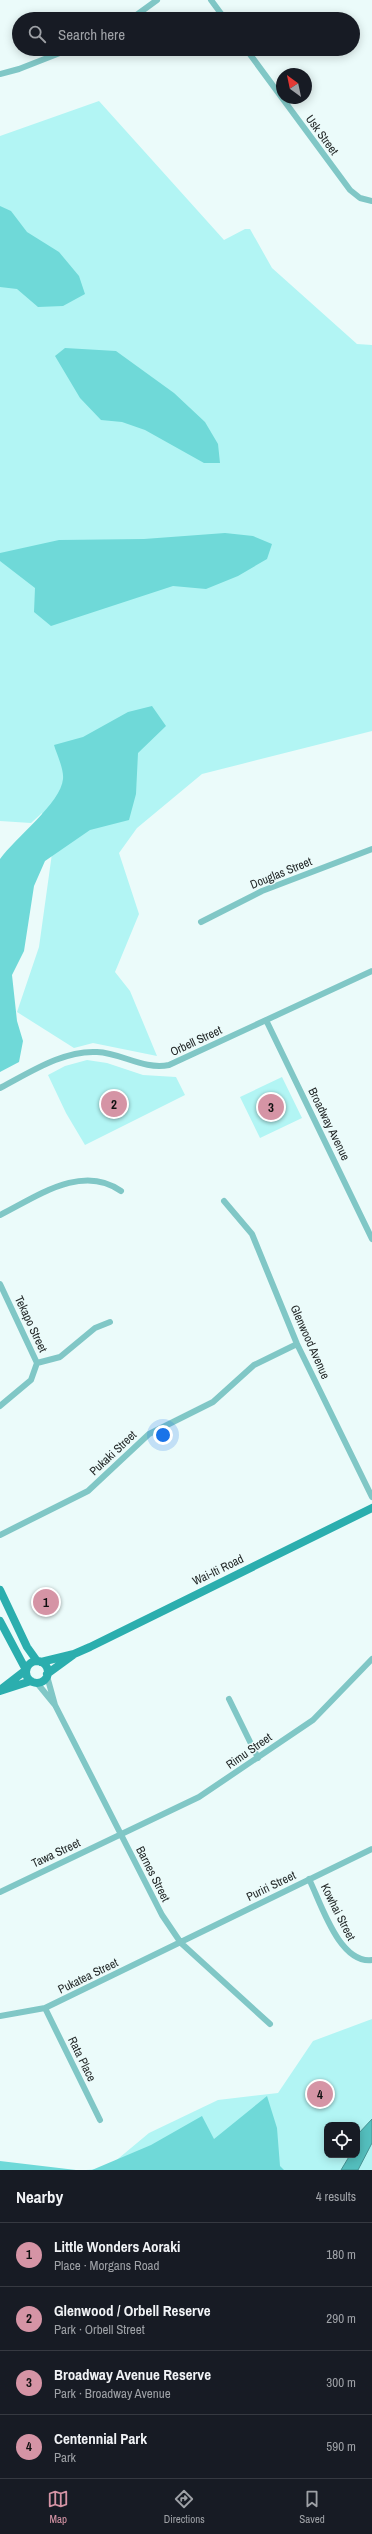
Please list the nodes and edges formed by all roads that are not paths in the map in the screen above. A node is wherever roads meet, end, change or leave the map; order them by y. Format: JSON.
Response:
{"nodes":[{"id":1,"x":157,"y":0,"type":"edge"},
{"id":2,"x":211,"y":0,"type":"edge"},
{"id":3,"x":141,"y":12,"type":"edge"},
{"id":4,"x":220,"y":12,"type":"edge"},
{"id":5,"x":52,"y":56,"type":"edge"},
{"id":6,"x":251,"y":56,"type":"edge"},
{"id":7,"x":0,"y":74,"type":"edge"},
{"id":8,"x":372,"y":201,"type":"edge"},
{"id":9,"x":372,"y":849,"type":"edge"},
{"id":10,"x":201,"y":922,"type":"dead end"},
{"id":11,"x":372,"y":971,"type":"edge"},
{"id":12,"x":266,"y":1020,"type":"junction"},
{"id":13,"x":0,"y":1088,"type":"edge"},
{"id":14,"x":121,"y":1191,"type":"dead end"},
{"id":15,"x":224,"y":1201,"type":"dead end"},
{"id":16,"x":0,"y":1215,"type":"edge"},
{"id":17,"x":372,"y":1239,"type":"edge"},
{"id":18,"x":0,"y":1284,"type":"edge"},
{"id":19,"x":110,"y":1322,"type":"dead end"},
{"id":20,"x":297,"y":1344,"type":"junction"},
{"id":21,"x":37,"y":1364,"type":"junction"},
{"id":22,"x":0,"y":1406,"type":"edge"},
{"id":23,"x":372,"y":1497,"type":"edge"},
{"id":24,"x":372,"y":1508,"type":"edge"},
{"id":25,"x":0,"y":1535,"type":"edge"},
{"id":26,"x":0,"y":1590,"type":"edge"},
{"id":27,"x":0,"y":1621,"type":"edge"},
{"id":28,"x":74,"y":1654,"type":"junction"},
{"id":29,"x":372,"y":1659,"type":"edge"},
{"id":30,"x":39,"y":1662,"type":"junction"},
{"id":31,"x":26,"y":1670,"type":"junction"},
{"id":32,"x":47,"y":1675,"type":"junction"},
{"id":33,"x":34,"y":1682,"type":"junction"},
{"id":34,"x":0,"y":1690,"type":"edge"},
{"id":35,"x":229,"y":1699,"type":"dead end"},
{"id":36,"x":56,"y":1705,"type":"junction"},
{"id":37,"x":258,"y":1758,"type":"junction"},
{"id":38,"x":121,"y":1835,"type":"junction"},
{"id":39,"x":372,"y":1849,"type":"edge"},
{"id":40,"x":309,"y":1879,"type":"junction"},
{"id":41,"x":0,"y":1892,"type":"edge"},
{"id":42,"x":181,"y":1943,"type":"junction"},
{"id":43,"x":372,"y":1960,"type":"edge"},
{"id":44,"x":45,"y":2008,"type":"junction"},
{"id":45,"x":0,"y":2016,"type":"edge"},
{"id":46,"x":270,"y":2024,"type":"dead end"},
{"id":47,"x":100,"y":2120,"type":"dead end"}],
"edges":[{"from":1,"to":3,"type":"street"},
{"from":2,"to":4,"type":"street"},
{"from":5,"to":7,"type":"street"},
{"from":6,"to":8,"type":"street","name":"Usk Street"},
{"from":9,"to":10,"type":"street","name":"Douglas Street"},
{"from":11,"to":12,"type":"street","name":"Orbell Street"},
{"from":12,"to":13,"type":"street","name":"Orbell Street"},
{"from":12,"to":17,"type":"street","name":"Broadway Avenue"},
{"from":14,"to":16,"type":"street"},
{"from":15,"to":20,"type":"street","name":"Glenwood Avenue"},
{"from":18,"to":21,"type":"street","name":"Tekapo Street"},
{"from":19,"to":21,"type":"street"},
{"from":20,"to":23,"type":"street","name":"Glenwood Avenue"},
{"from":20,"to":25,"type":"street","name":"Pukaki Street"},
{"from":21,"to":22,"type":"street","name":"Tekapo Street"},
{"from":24,"to":28,"type":"street","name":"Wai-Iti Road"},
{"from":26,"to":30,"type":"street"},
{"from":27,"to":31,"type":"street"},
{"from":28,"to":30,"type":"street","name":"Wai-Iti Road"},
{"from":28,"to":32,"type":"street","name":"Wai-Iti Road"},
{"from":29,"to":37,"type":"street","name":"Rimu Street"},
{"from":30,"to":31,"type":"street"},
{"from":30,"to":32,"type":"street"},
{"from":31,"to":33,"type":"street"},
{"from":31,"to":34,"type":"street"},
{"from":32,"to":33,"type":"street"},
{"from":32,"to":36,"type":"street","name":"Barnes Street"},
{"from":33,"to":34,"type":"street"},
{"from":33,"to":36,"type":"street","name":"Barnes Street"},
{"from":35,"to":37,"type":"street"},
{"from":36,"to":38,"type":"street","name":"Barnes Street"},
{"from":37,"to":38,"type":"street","name":"Rimu Street"},
{"from":38,"to":41,"type":"street","name":"Tawa Street"},
{"from":38,"to":42,"type":"street","name":"Barnes Street"},
{"from":39,"to":40,"type":"street","name":"Puriri Street"},
{"from":40,"to":42,"type":"street","name":"Puriri Street"},
{"from":40,"to":43,"type":"street","name":"Kowhai Street"},
{"from":42,"to":44,"type":"street","name":"Pukatea Street"},
{"from":42,"to":46,"type":"street","name":"Barnes Street"},
{"from":44,"to":45,"type":"street","name":"Pukatea Street"},
{"from":44,"to":47,"type":"street","name":"Rata Place"}]}
